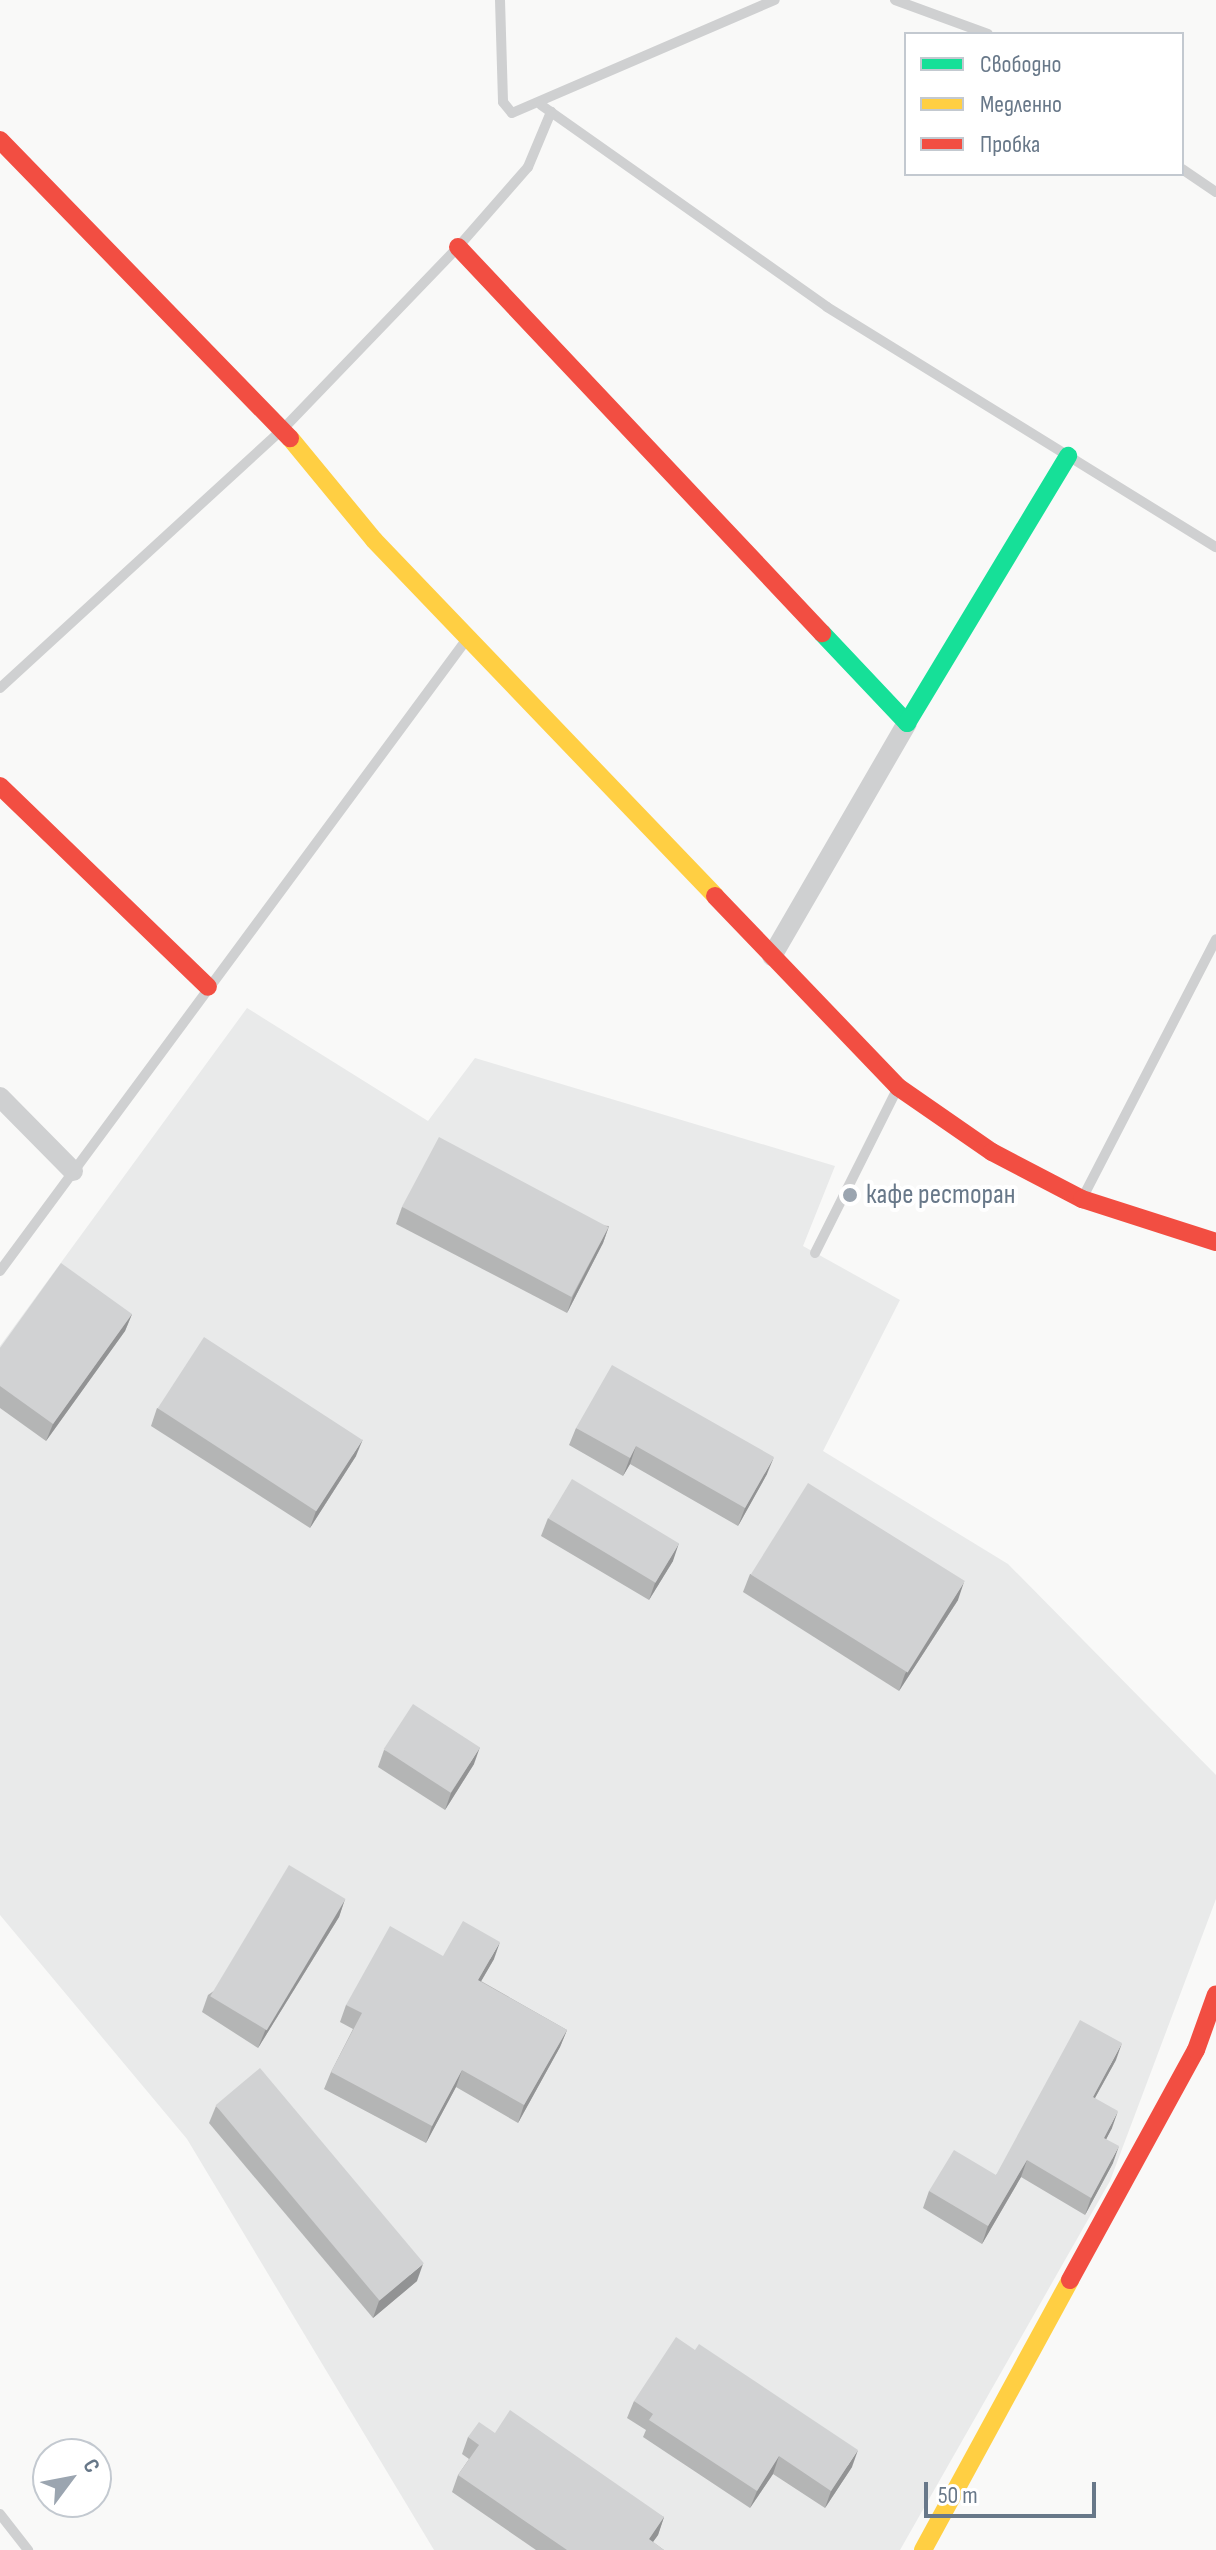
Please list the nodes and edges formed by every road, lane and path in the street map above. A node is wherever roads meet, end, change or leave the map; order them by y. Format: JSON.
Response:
{"nodes":[{"id":1,"x":500,"y":0,"type":"edge"},
{"id":2,"x":775,"y":0,"type":"edge"},
{"id":3,"x":895,"y":0,"type":"edge"},
{"id":4,"x":750,"y":4,"type":"edge"},
{"id":5,"x":983,"y":32,"type":"edge"},
{"id":6,"x":541,"y":105,"type":"junction"},
{"id":7,"x":551,"y":112,"type":"junction"},
{"id":8,"x":0,"y":140,"type":"edge"},
{"id":9,"x":1184,"y":170,"type":"edge"},
{"id":10,"x":1216,"y":192,"type":"edge"},
{"id":11,"x":458,"y":247,"type":"junction"},
{"id":12,"x":283,"y":429,"type":"junction"},
{"id":13,"x":1068,"y":456,"type":"junction"},
{"id":14,"x":1216,"y":547,"type":"edge"},
{"id":15,"x":470,"y":635,"type":"junction"},
{"id":16,"x":0,"y":688,"type":"edge"},
{"id":17,"x":907,"y":723,"type":"junction"},
{"id":18,"x":0,"y":786,"type":"edge"},
{"id":19,"x":1216,"y":939,"type":"edge"},
{"id":20,"x":772,"y":956,"type":"junction"},
{"id":21,"x":208,"y":987,"type":"junction"},
{"id":22,"x":898,"y":1087,"type":"junction"},
{"id":23,"x":0,"y":1097,"type":"edge"},
{"id":24,"x":73,"y":1171,"type":"junction"},
{"id":25,"x":1082,"y":1199,"type":"junction"},
{"id":26,"x":1216,"y":1242,"type":"edge"},
{"id":27,"x":815,"y":1253,"type":"dead end"},
{"id":28,"x":0,"y":1271,"type":"edge"},
{"id":29,"x":1216,"y":1994,"type":"edge"},
{"id":30,"x":0,"y":2514,"type":"edge"},
{"id":31,"x":28,"y":2550,"type":"edge"},
{"id":32,"x":923,"y":2550,"type":"edge"}],
"edges":[{"from":1,"to":6,"type":"lane"},
{"from":2,"to":4,"type":"lane"},
{"from":3,"to":5,"type":"lane"},
{"from":4,"to":6,"type":"lane"},
{"from":6,"to":7,"type":"lane"},
{"from":7,"to":11,"type":"lane"},
{"from":7,"to":13,"type":"lane"},
{"from":8,"to":12,"type":"street"},
{"from":9,"to":10,"type":"lane"},
{"from":11,"to":12,"type":"lane"},
{"from":11,"to":17,"type":"street"},
{"from":12,"to":15,"type":"street"},
{"from":12,"to":16,"type":"lane"},
{"from":13,"to":14,"type":"lane"},
{"from":13,"to":17,"type":"street"},
{"from":15,"to":20,"type":"street"},
{"from":15,"to":21,"type":"lane"},
{"from":17,"to":20,"type":"street"},
{"from":18,"to":21,"type":"street"},
{"from":19,"to":25,"type":"lane"},
{"from":20,"to":22,"type":"street"},
{"from":21,"to":24,"type":"lane"},
{"from":22,"to":25,"type":"street"},
{"from":22,"to":27,"type":"lane"},
{"from":23,"to":24,"type":"street"},
{"from":24,"to":28,"type":"lane"},
{"from":25,"to":26,"type":"street"},
{"from":29,"to":32,"type":"street"},
{"from":30,"to":31,"type":"lane"}]}
